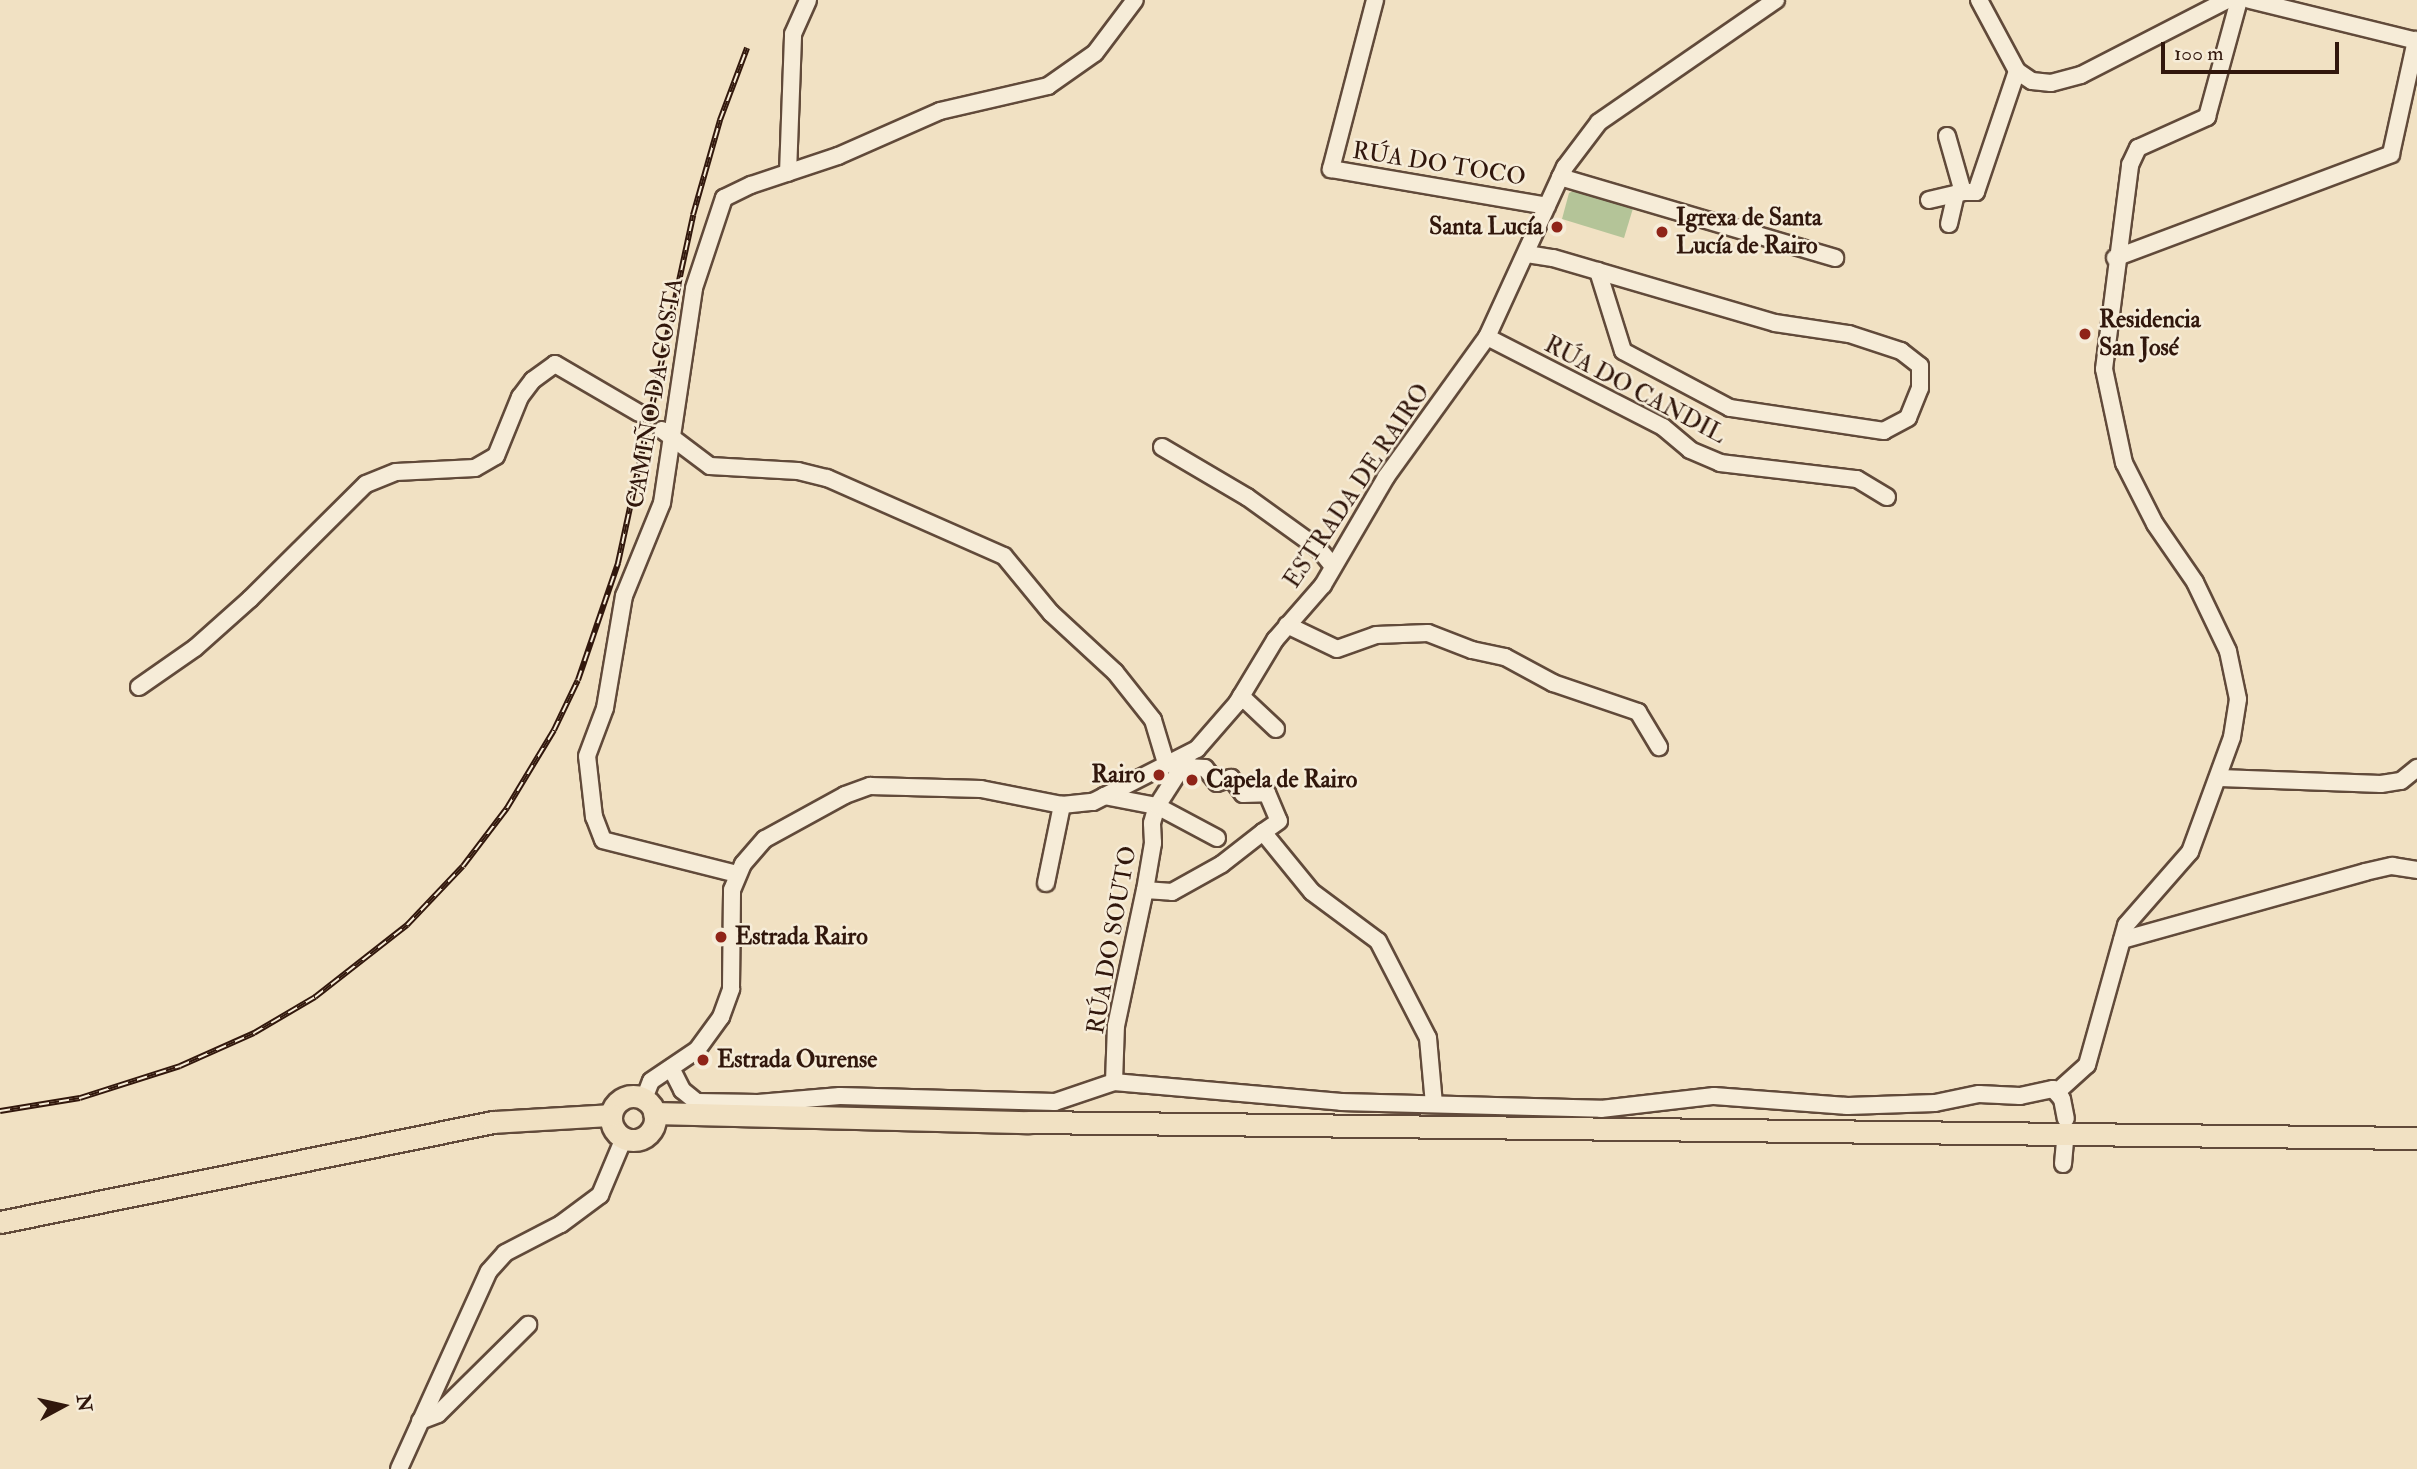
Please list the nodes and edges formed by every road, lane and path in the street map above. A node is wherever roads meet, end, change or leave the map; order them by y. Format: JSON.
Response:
{"nodes":[{"id":1,"x":808,"y":0,"type":"edge"},
{"id":2,"x":1135,"y":0,"type":"edge"},
{"id":3,"x":1375,"y":0,"type":"edge"},
{"id":4,"x":1761,"y":0,"type":"edge"},
{"id":5,"x":1776,"y":0,"type":"edge"},
{"id":6,"x":1979,"y":0,"type":"edge"},
{"id":7,"x":2227,"y":0,"type":"edge"},
{"id":8,"x":2239,"y":0,"type":"edge"},
{"id":9,"x":2250,"y":0,"type":"edge"},
{"id":10,"x":1748,"y":16,"type":"junction"},
{"id":11,"x":2416,"y":41,"type":"edge"},
{"id":12,"x":2017,"y":71,"type":"junction"},
{"id":13,"x":1947,"y":135,"type":"dead end"},
{"id":14,"x":788,"y":173,"type":"junction"},
{"id":15,"x":1560,"y":177,"type":"junction"},
{"id":16,"x":1959,"y":193,"type":"junction"},
{"id":17,"x":1929,"y":200,"type":"dead end"},
{"id":18,"x":1548,"y":205,"type":"junction"},
{"id":19,"x":1949,"y":224,"type":"dead end"},
{"id":20,"x":1527,"y":254,"type":"junction"},
{"id":21,"x":1835,"y":258,"type":"dead end"},
{"id":22,"x":2115,"y":258,"type":"junction"},
{"id":23,"x":1598,"y":271,"type":"junction"},
{"id":24,"x":1487,"y":337,"type":"junction"},
{"id":25,"x":639,"y":413,"type":"tunnel mouth"},
{"id":26,"x":668,"y":435,"type":"junction"},
{"id":27,"x":1162,"y":447,"type":"dead end"},
{"id":28,"x":1887,"y":497,"type":"dead end"},
{"id":29,"x":1333,"y":566,"type":"junction"},
{"id":30,"x":1287,"y":625,"type":"junction"},
{"id":31,"x":139,"y":687,"type":"dead end"},
{"id":32,"x":1241,"y":696,"type":"junction"},
{"id":33,"x":1276,"y":729,"type":"dead end"},
{"id":34,"x":1659,"y":747,"type":"dead end"},
{"id":35,"x":1187,"y":760,"type":"junction"},
{"id":36,"x":1166,"y":763,"type":"junction"},
{"id":37,"x":2415,"y":773,"type":"edge"},
{"id":38,"x":2220,"y":778,"type":"junction"},
{"id":39,"x":1104,"y":796,"type":"junction"},
{"id":40,"x":1062,"y":805,"type":"junction"},
{"id":41,"x":1157,"y":806,"type":"junction"},
{"id":42,"x":1263,"y":832,"type":"junction"},
{"id":43,"x":1217,"y":838,"type":"dead end"},
{"id":44,"x":2417,"y":870,"type":"edge"},
{"id":45,"x":737,"y":874,"type":"junction"},
{"id":46,"x":1046,"y":883,"type":"dead end"},
{"id":47,"x":1145,"y":890,"type":"junction"},
{"id":48,"x":2122,"y":940,"type":"junction"},
{"id":49,"x":671,"y":1068,"type":"junction"},
{"id":50,"x":1114,"y":1083,"type":"junction"},
{"id":51,"x":2058,"y":1091,"type":"junction"},
{"id":52,"x":1434,"y":1104,"type":"junction"},
{"id":53,"x":649,"y":1106,"type":"junction"},
{"id":54,"x":611,"y":1115,"type":"junction"},
{"id":55,"x":2066,"y":1119,"type":"dead end"},
{"id":56,"x":624,"y":1138,"type":"junction"},
{"id":57,"x":2417,"y":1138,"type":"edge"},
{"id":58,"x":2065,"y":1143,"type":"dead end"},
{"id":59,"x":2063,"y":1164,"type":"dead end"},
{"id":60,"x":0,"y":1222,"type":"edge"},
{"id":61,"x":528,"y":1325,"type":"dead end"},
{"id":62,"x":419,"y":1421,"type":"junction"},
{"id":63,"x":399,"y":1469,"type":"edge"}],
"edges":[{"from":1,"to":14,"type":"street"},
{"from":2,"to":14,"type":"street","name":"CAMIÑO DA COSTA"},
{"from":3,"to":18,"type":"street","name":"RÚA DO TOCO"},
{"from":4,"to":10,"type":"street"},
{"from":5,"to":10,"type":"street","name":"ESTRADA DE RAIRO"},
{"from":6,"to":12,"type":"street"},
{"from":7,"to":12,"type":"street"},
{"from":8,"to":22,"type":"street"},
{"from":9,"to":11,"type":"street"},
{"from":10,"to":15,"type":"street","name":"ESTRADA DE RAIRO"},
{"from":11,"to":22,"type":"street"},
{"from":12,"to":16,"type":"street"},
{"from":13,"to":16,"type":"street"},
{"from":14,"to":26,"type":"street","name":"CAMIÑO DA COSTA"},
{"from":15,"to":18,"type":"street","name":"ESTRADA DE RAIRO"},
{"from":15,"to":21,"type":"street"},
{"from":16,"to":17,"type":"street"},
{"from":16,"to":19,"type":"street"},
{"from":18,"to":20,"type":"street","name":"ESTRADA DE RAIRO"},
{"from":20,"to":23,"type":"street"},
{"from":20,"to":24,"type":"street","name":"ESTRADA DE RAIRO"},
{"from":22,"to":38,"type":"street"},
{"from":23,"to":23,"type":"street"},
{"from":24,"to":28,"type":"street","name":"RÚA DO CANDIL"},
{"from":24,"to":29,"type":"street","name":"ESTRADA DE RAIRO"},
{"from":25,"to":31,"type":"street"},
{"from":26,"to":36,"type":"street"},
{"from":26,"to":45,"type":"street","name":"CAMIÑO DA COSTA"},
{"from":27,"to":29,"type":"street"},
{"from":29,"to":30,"type":"street","name":"ESTRADA DE RAIRO"},
{"from":30,"to":32,"type":"street","name":"ESTRADA DE RAIRO"},
{"from":30,"to":34,"type":"street"},
{"from":32,"to":33,"type":"street"},
{"from":32,"to":35,"type":"street","name":"ESTRADA DE RAIRO"},
{"from":35,"to":36,"type":"street","name":"ESTRADA DE RAIRO"},
{"from":35,"to":41,"type":"street"},
{"from":35,"to":42,"type":"street"},
{"from":36,"to":39,"type":"street","name":"ESTRADA DE RAIRO"},
{"from":37,"to":38,"type":"street"},
{"from":38,"to":48,"type":"street"},
{"from":39,"to":40,"type":"street","name":"ESTRADA DE RAIRO"},
{"from":39,"to":41,"type":"street"},
{"from":40,"to":45,"type":"street","name":"ESTRADA DE RAIRO"},
{"from":40,"to":46,"type":"street"},
{"from":41,"to":43,"type":"street"},
{"from":41,"to":47,"type":"street","name":"RÚA DO SOUTO"},
{"from":42,"to":47,"type":"street"},
{"from":42,"to":52,"type":"street"},
{"from":44,"to":48,"type":"street"},
{"from":45,"to":49,"type":"street","name":"ESTRADA DE RAIRO"},
{"from":47,"to":50,"type":"street","name":"RÚA DO SOUTO"},
{"from":48,"to":51,"type":"street"},
{"from":49,"to":50,"type":"street"},
{"from":49,"to":53,"type":"street","name":"ESTRADA DE RAIRO"},
{"from":50,"to":52,"type":"street"},
{"from":51,"to":52,"type":"street"},
{"from":51,"to":55,"type":"street"},
{"from":53,"to":54,"type":"main road"},
{"from":53,"to":56,"type":"main road"},
{"from":53,"to":57,"type":"main road"},
{"from":54,"to":56,"type":"main road"},
{"from":54,"to":60,"type":"main road"},
{"from":56,"to":62,"type":"street"},
{"from":58,"to":59,"type":"street"},
{"from":61,"to":62,"type":"street"},
{"from":62,"to":63,"type":"street"}]}
